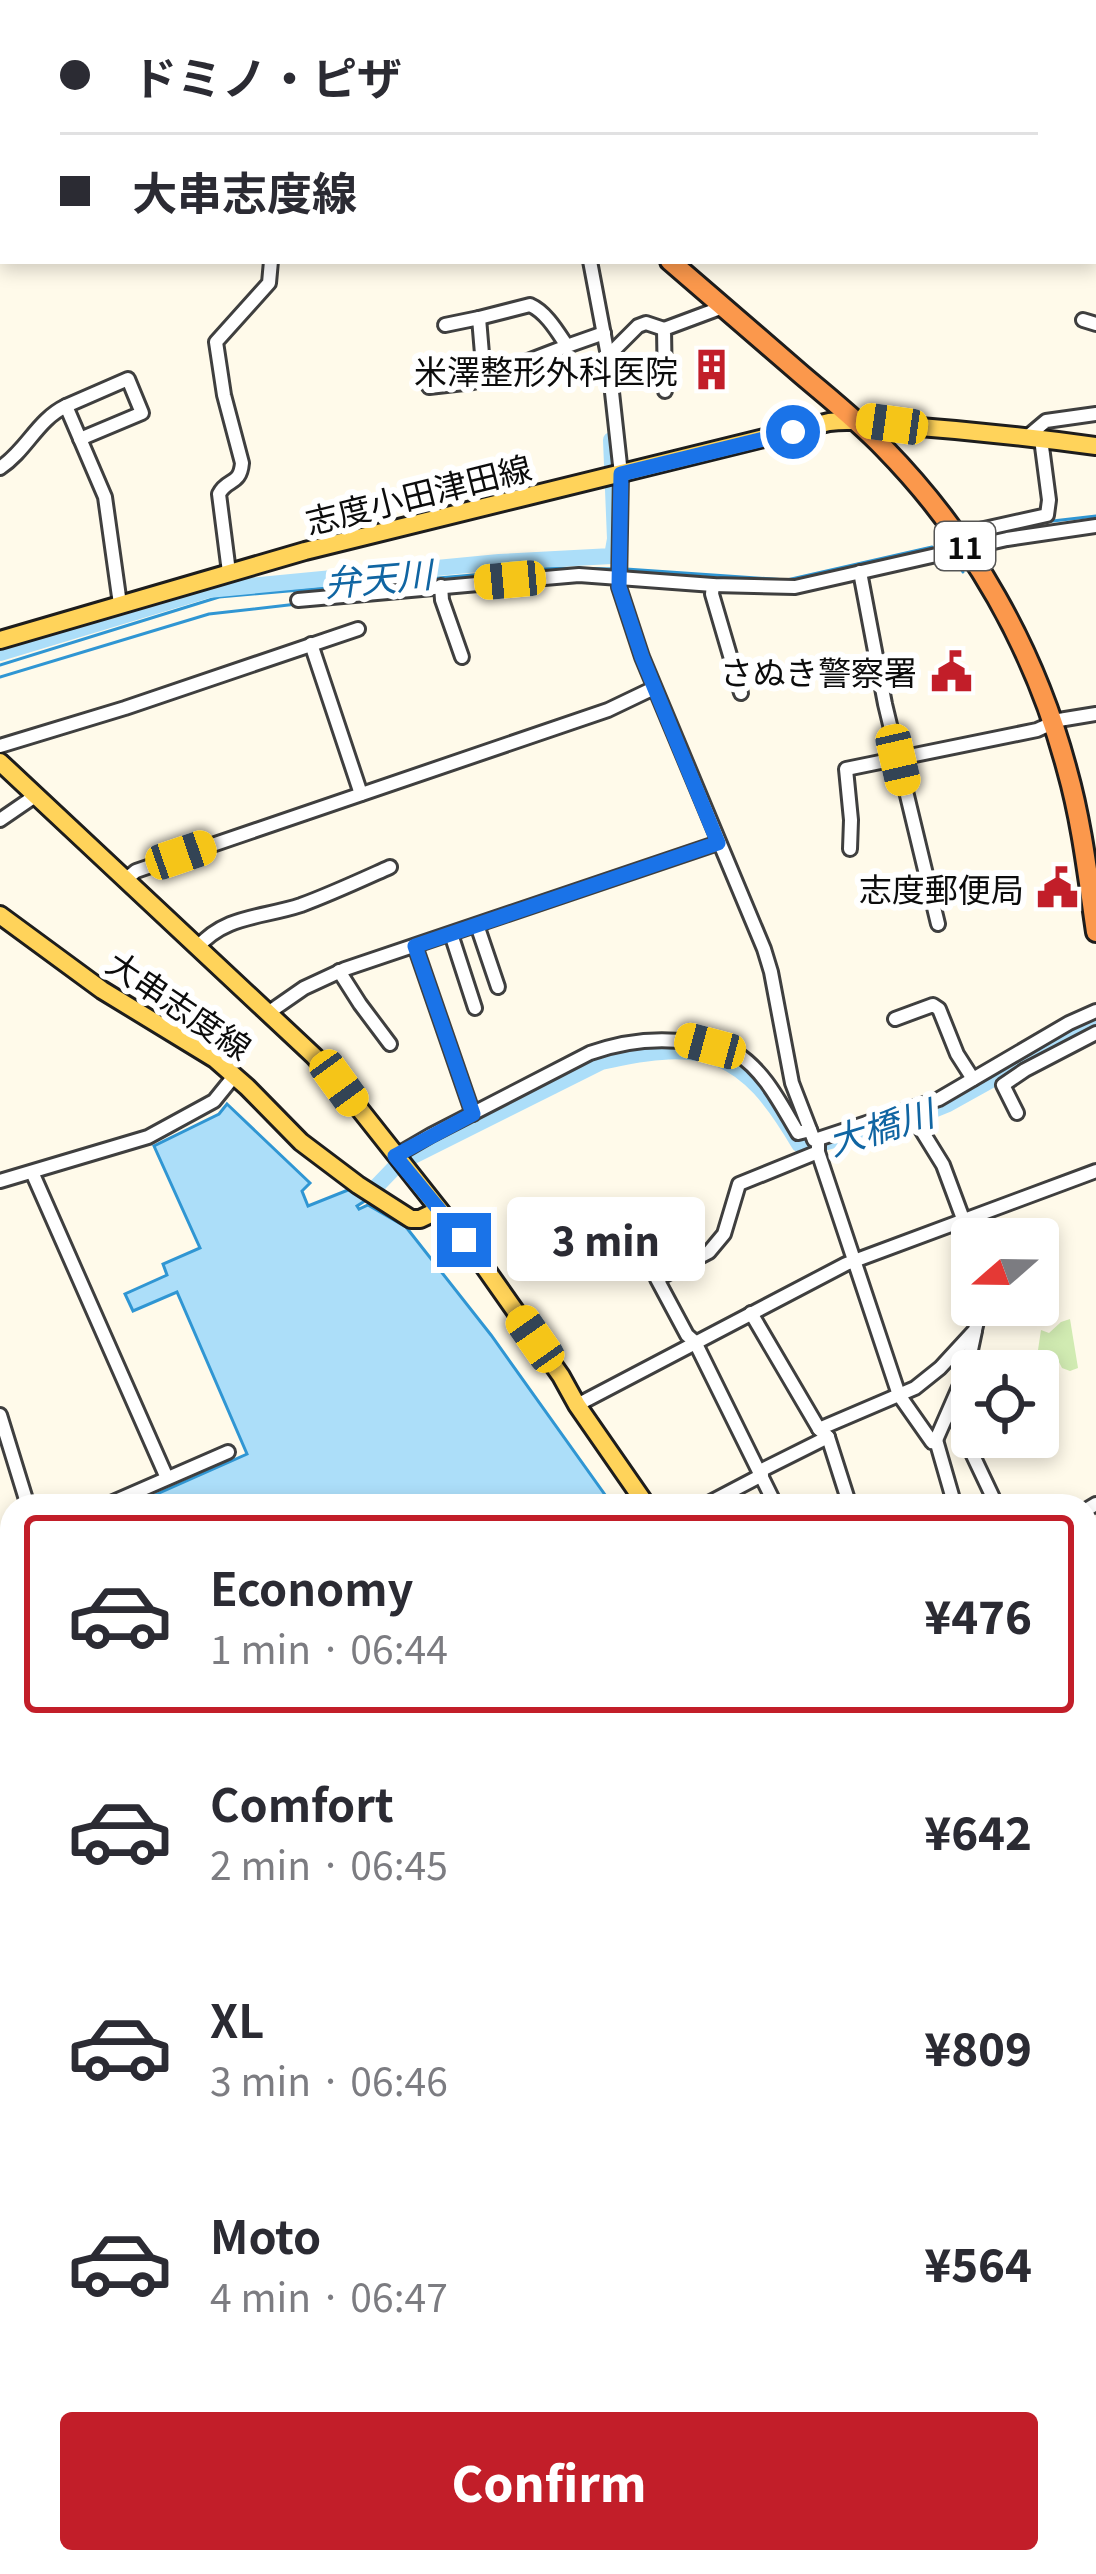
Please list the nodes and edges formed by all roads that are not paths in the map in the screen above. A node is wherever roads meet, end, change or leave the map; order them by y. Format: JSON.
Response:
{"nodes":[{"id":1,"x":269,"y":264,"type":"edge"},
{"id":2,"x":591,"y":264,"type":"edge"},
{"id":3,"x":673,"y":264,"type":"edge"},
{"id":4,"x":723,"y":307,"type":"junction"},
{"id":5,"x":479,"y":318,"type":"junction"},
{"id":6,"x":445,"y":325,"type":"dead end"},
{"id":7,"x":664,"y":329,"type":"junction"},
{"id":8,"x":604,"y":332,"type":"junction"},
{"id":9,"x":567,"y":346,"type":"junction"},
{"id":10,"x":608,"y":356,"type":"junction"},
{"id":11,"x":484,"y":378,"type":"junction"},
{"id":12,"x":429,"y":387,"type":"dead end"},
{"id":13,"x":665,"y":391,"type":"dead end"},
{"id":14,"x":66,"y":406,"type":"junction"},
{"id":15,"x":1096,"y":414,"type":"edge"},
{"id":16,"x":854,"y":419,"type":"junction"},
{"id":17,"x":1034,"y":438,"type":"junction"},
{"id":18,"x":80,"y":439,"type":"junction"},
{"id":19,"x":1096,"y":446,"type":"edge"},
{"id":20,"x":0,"y":468,"type":"edge"},
{"id":21,"x":621,"y":474,"type":"junction"},
{"id":22,"x":1096,"y":526,"type":"edge"},
{"id":23,"x":962,"y":542,"type":"junction"},
{"id":24,"x":229,"y":572,"type":"junction"},
{"id":25,"x":860,"y":572,"type":"junction"},
{"id":26,"x":618,"y":578,"type":"junction"},
{"id":27,"x":713,"y":584,"type":"junction"},
{"id":28,"x":441,"y":586,"type":"junction"},
{"id":29,"x":298,"y":600,"type":"dead end"},
{"id":30,"x":120,"y":604,"type":"junction"},
{"id":31,"x":358,"y":629,"type":"dead end"},
{"id":32,"x":0,"y":640,"type":"edge"},
{"id":33,"x":311,"y":644,"type":"junction"},
{"id":34,"x":462,"y":657,"type":"dead end"},
{"id":35,"x":654,"y":688,"type":"junction"},
{"id":36,"x":742,"y":693,"type":"dead end"},
{"id":37,"x":1096,"y":714,"type":"edge"},
{"id":38,"x":1053,"y":722,"type":"junction"},
{"id":39,"x":0,"y":746,"type":"edge"},
{"id":40,"x":898,"y":760,"type":"junction"},
{"id":41,"x":0,"y":762,"type":"edge"},
{"id":42,"x":361,"y":794,"type":"junction"},
{"id":43,"x":35,"y":796,"type":"junction"},
{"id":44,"x":0,"y":820,"type":"edge"},
{"id":45,"x":718,"y":843,"type":"junction"},
{"id":46,"x":850,"y":849,"type":"dead end"},
{"id":47,"x":390,"y":867,"type":"dead end"},
{"id":48,"x":125,"y":880,"type":"junction"},
{"id":49,"x":0,"y":915,"type":"edge"},
{"id":50,"x":938,"y":924,"type":"dead end"},
{"id":51,"x":477,"y":925,"type":"junction"},
{"id":52,"x":1096,"y":932,"type":"edge"},
{"id":53,"x":451,"y":934,"type":"junction"},
{"id":54,"x":415,"y":946,"type":"junction"},
{"id":55,"x":197,"y":948,"type":"junction"},
{"id":56,"x":339,"y":971,"type":"junction"},
{"id":57,"x":498,"y":987,"type":"dead end"},
{"id":58,"x":475,"y":1008,"type":"dead end"},
{"id":59,"x":1096,"y":1011,"type":"edge"},
{"id":60,"x":268,"y":1012,"type":"junction"},
{"id":61,"x":895,"y":1019,"type":"dead end"},
{"id":62,"x":1096,"y":1033,"type":"edge"},
{"id":63,"x":390,"y":1044,"type":"dead end"},
{"id":64,"x":235,"y":1076,"type":"junction"},
{"id":65,"x":973,"y":1079,"type":"junction"},
{"id":66,"x":909,"y":1110,"type":"junction"},
{"id":67,"x":1016,"y":1112,"type":"dead end"},
{"id":68,"x":473,"y":1114,"type":"junction"},
{"id":69,"x":815,"y":1140,"type":"junction"},
{"id":70,"x":399,"y":1161,"type":"junction"},
{"id":71,"x":1096,"y":1171,"type":"edge"},
{"id":72,"x":32,"y":1172,"type":"junction"},
{"id":73,"x":0,"y":1181,"type":"edge"},
{"id":74,"x":439,"y":1210,"type":"junction"},
{"id":75,"x":962,"y":1218,"type":"edge"},
{"id":76,"x":968,"y":1218,"type":"edge"},
{"id":77,"x":951,"y":1225,"type":"edge"},
{"id":78,"x":853,"y":1262,"type":"junction"},
{"id":79,"x":751,"y":1313,"type":"junction"},
{"id":80,"x":976,"y":1326,"type":"edge"},
{"id":81,"x":975,"y":1330,"type":"junction"},
{"id":82,"x":695,"y":1342,"type":"junction"},
{"id":83,"x":971,"y":1350,"type":"edge"},
{"id":84,"x":899,"y":1395,"type":"junction"},
{"id":85,"x":577,"y":1405,"type":"junction"},
{"id":86,"x":951,"y":1410,"type":"edge"},
{"id":87,"x":0,"y":1415,"type":"edge"},
{"id":88,"x":824,"y":1433,"type":"junction"},
{"id":89,"x":937,"y":1440,"type":"junction"},
{"id":90,"x":228,"y":1452,"type":"dead end"},
{"id":91,"x":975,"y":1458,"type":"edge"},
{"id":92,"x":761,"y":1473,"type":"junction"},
{"id":93,"x":166,"y":1478,"type":"junction"},
{"id":94,"x":24,"y":1494,"type":"edge"},
{"id":95,"x":131,"y":1494,"type":"edge"},
{"id":96,"x":638,"y":1494,"type":"edge"},
{"id":97,"x":724,"y":1494,"type":"edge"},
{"id":98,"x":771,"y":1494,"type":"edge"},
{"id":99,"x":846,"y":1494,"type":"edge"},
{"id":100,"x":952,"y":1494,"type":"edge"},
{"id":101,"x":991,"y":1494,"type":"edge"}],
"edges":[{"from":1,"to":24,"type":"street"},
{"from":2,"to":8,"type":"street"},
{"from":3,"to":4,"type":"highway","number":"11"},
{"from":4,"to":7,"type":"street"},
{"from":4,"to":16,"type":"highway","number":"11"},
{"from":5,"to":6,"type":"street"},
{"from":5,"to":9,"type":"street"},
{"from":5,"to":11,"type":"street"},
{"from":7,"to":10,"type":"street"},
{"from":7,"to":13,"type":"street"},
{"from":8,"to":9,"type":"street"},
{"from":8,"to":10,"type":"street"},
{"from":9,"to":11,"type":"street"},
{"from":10,"to":21,"type":"street"},
{"from":11,"to":12,"type":"street"},
{"from":14,"to":18,"type":"street"},
{"from":14,"to":18,"type":"street"},
{"from":14,"to":20,"type":"street"},
{"from":15,"to":17,"type":"street"},
{"from":16,"to":17,"type":"main road","name":"志度小田津田線"},
{"from":16,"to":21,"type":"main road","name":"志度小田津田線"},
{"from":16,"to":23,"type":"highway","number":"11"},
{"from":17,"to":19,"type":"main road","name":"志度小田津田線"},
{"from":17,"to":23,"type":"street"},
{"from":18,"to":30,"type":"street"},
{"from":21,"to":24,"type":"main road","name":"志度小田津田線"},
{"from":21,"to":26,"type":"street"},
{"from":22,"to":23,"type":"street"},
{"from":23,"to":25,"type":"street"},
{"from":23,"to":38,"type":"highway","number":"11"},
{"from":24,"to":30,"type":"main road","name":"志度小田津田線"},
{"from":25,"to":27,"type":"street"},
{"from":25,"to":40,"type":"street"},
{"from":26,"to":27,"type":"street"},
{"from":26,"to":28,"type":"street"},
{"from":26,"to":35,"type":"street"},
{"from":27,"to":36,"type":"street"},
{"from":28,"to":29,"type":"street"},
{"from":28,"to":34,"type":"street"},
{"from":30,"to":32,"type":"main road","name":"志度小田津田線"},
{"from":31,"to":33,"type":"street"},
{"from":33,"to":39,"type":"street"},
{"from":33,"to":42,"type":"street"},
{"from":35,"to":42,"type":"street"},
{"from":35,"to":45,"type":"street"},
{"from":37,"to":38,"type":"street"},
{"from":38,"to":40,"type":"street"},
{"from":38,"to":52,"type":"highway","number":"11"},
{"from":40,"to":46,"type":"street"},
{"from":40,"to":50,"type":"street"},
{"from":41,"to":43,"type":"main road","name":"大串志度線"},
{"from":42,"to":48,"type":"street"},
{"from":43,"to":44,"type":"street"},
{"from":43,"to":48,"type":"main road","name":"大串志度線"},
{"from":45,"to":51,"type":"street"},
{"from":45,"to":69,"type":"street"},
{"from":47,"to":55,"type":"street"},
{"from":48,"to":55,"type":"main road","name":"大串志度線"},
{"from":49,"to":64,"type":"main road","name":"大串志度線"},
{"from":51,"to":53,"type":"street"},
{"from":51,"to":57,"type":"street"},
{"from":53,"to":54,"type":"street"},
{"from":53,"to":58,"type":"street"},
{"from":54,"to":56,"type":"street"},
{"from":54,"to":68,"type":"street"},
{"from":55,"to":60,"type":"main road","name":"大串志度線"},
{"from":56,"to":60,"type":"street"},
{"from":56,"to":63,"type":"street"},
{"from":59,"to":65,"type":"street"},
{"from":60,"to":70,"type":"main road","name":"大串志度線"},
{"from":61,"to":65,"type":"street"},
{"from":62,"to":67,"type":"street"},
{"from":64,"to":72,"type":"street"},
{"from":64,"to":74,"type":"main road","name":"大串志度線"},
{"from":65,"to":66,"type":"street"},
{"from":66,"to":69,"type":"street"},
{"from":66,"to":75,"type":"street"},
{"from":68,"to":69,"type":"street"},
{"from":68,"to":70,"type":"street"},
{"from":69,"to":78,"type":"street"},
{"from":69,"to":82,"type":"street"},
{"from":70,"to":74,"type":"main road","name":"大串志度線"},
{"from":71,"to":76,"type":"street"},
{"from":72,"to":73,"type":"street"},
{"from":72,"to":93,"type":"street"},
{"from":74,"to":85,"type":"main road","name":"大串志度線"},
{"from":77,"to":78,"type":"street"},
{"from":78,"to":79,"type":"street"},
{"from":78,"to":84,"type":"street"},
{"from":79,"to":82,"type":"street"},
{"from":79,"to":88,"type":"street"},
{"from":80,"to":81,"type":"street"},
{"from":81,"to":83,"type":"street"},
{"from":81,"to":84,"type":"street"},
{"from":82,"to":85,"type":"street"},
{"from":82,"to":92,"type":"street"},
{"from":84,"to":88,"type":"street"},
{"from":84,"to":89,"type":"street"},
{"from":85,"to":96,"type":"main road","name":"大串志度線"},
{"from":86,"to":89,"type":"street"},
{"from":87,"to":94,"type":"street"},
{"from":88,"to":92,"type":"street"},
{"from":88,"to":99,"type":"street"},
{"from":89,"to":100,"type":"street"},
{"from":90,"to":93,"type":"street"},
{"from":91,"to":101,"type":"street"},
{"from":92,"to":97,"type":"street"},
{"from":92,"to":98,"type":"street"},
{"from":93,"to":95,"type":"street"}]}
